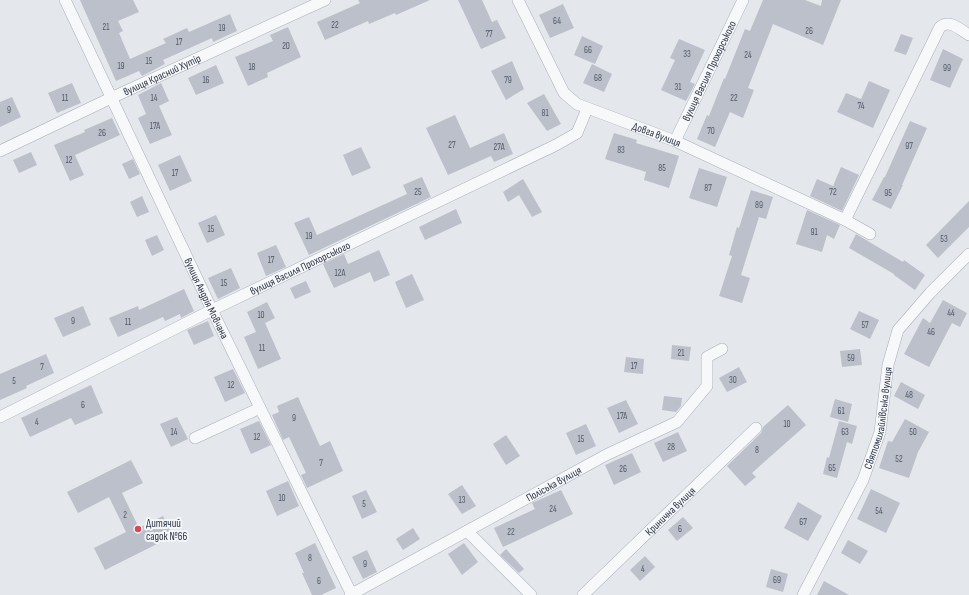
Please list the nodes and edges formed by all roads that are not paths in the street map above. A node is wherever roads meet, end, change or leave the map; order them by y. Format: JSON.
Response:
{"nodes":[{"id":1,"x":65,"y":0,"type":"edge"},
{"id":2,"x":325,"y":0,"type":"edge"},
{"id":3,"x":518,"y":0,"type":"edge"},
{"id":4,"x":743,"y":0,"type":"edge"},
{"id":5,"x":969,"y":35,"type":"edge"},
{"id":6,"x":111,"y":98,"type":"junction"},
{"id":7,"x":587,"y":109,"type":"junction"},
{"id":8,"x":675,"y":141,"type":"junction"},
{"id":9,"x":0,"y":151,"type":"edge"},
{"id":10,"x":845,"y":220,"type":"junction"},
{"id":11,"x":870,"y":234,"type":"dead end"},
{"id":12,"x":969,"y":254,"type":"edge"},
{"id":13,"x":212,"y":310,"type":"junction"},
{"id":14,"x":722,"y":349,"type":"dead end"},
{"id":15,"x":260,"y":408,"type":"junction"},
{"id":16,"x":0,"y":416,"type":"edge"},
{"id":17,"x":756,"y":428,"type":"dead end"},
{"id":18,"x":195,"y":438,"type":"dead end"},
{"id":19,"x":467,"y":531,"type":"junction"},
{"id":20,"x":351,"y":595,"type":"edge"},
{"id":21,"x":531,"y":595,"type":"edge"},
{"id":22,"x":583,"y":595,"type":"edge"},
{"id":23,"x":803,"y":595,"type":"edge"}],
"edges":[{"from":1,"to":6,"type":"street","name":"вулиця Андрія Мовчана"},
{"from":2,"to":6,"type":"street","name":"вулиця Красний Хутір"},
{"from":3,"to":7,"type":"street","name":"Довга вулиця"},
{"from":4,"to":8,"type":"street","name":"вулиця Василя Прохорського"},
{"from":5,"to":10,"type":"street"},
{"from":6,"to":9,"type":"street","name":"вулиця Красний Хутір"},
{"from":6,"to":13,"type":"street","name":"вулиця Андрія Мовчана"},
{"from":7,"to":8,"type":"street","name":"Довга вулиця"},
{"from":7,"to":13,"type":"street","name":"вулиця Василя Прохорського"},
{"from":8,"to":10,"type":"street","name":"Довга вулиця"},
{"from":10,"to":11,"type":"street","name":"Довга вулиця"},
{"from":12,"to":23,"type":"street","name":"Святомихайлівська вулиця"},
{"from":13,"to":15,"type":"street","name":"вулиця Андрія Мовчана"},
{"from":13,"to":16,"type":"street","name":"вулиця Василя Прохорського"},
{"from":14,"to":19,"type":"street","name":"Поліська вулиця"},
{"from":15,"to":18,"type":"street"},
{"from":15,"to":20,"type":"street","name":"вулиця Андрія Мовчана"},
{"from":17,"to":22,"type":"street","name":"Кринична вулиця"},
{"from":19,"to":20,"type":"street","name":"Поліська вулиця"},
{"from":19,"to":21,"type":"street"}]}
